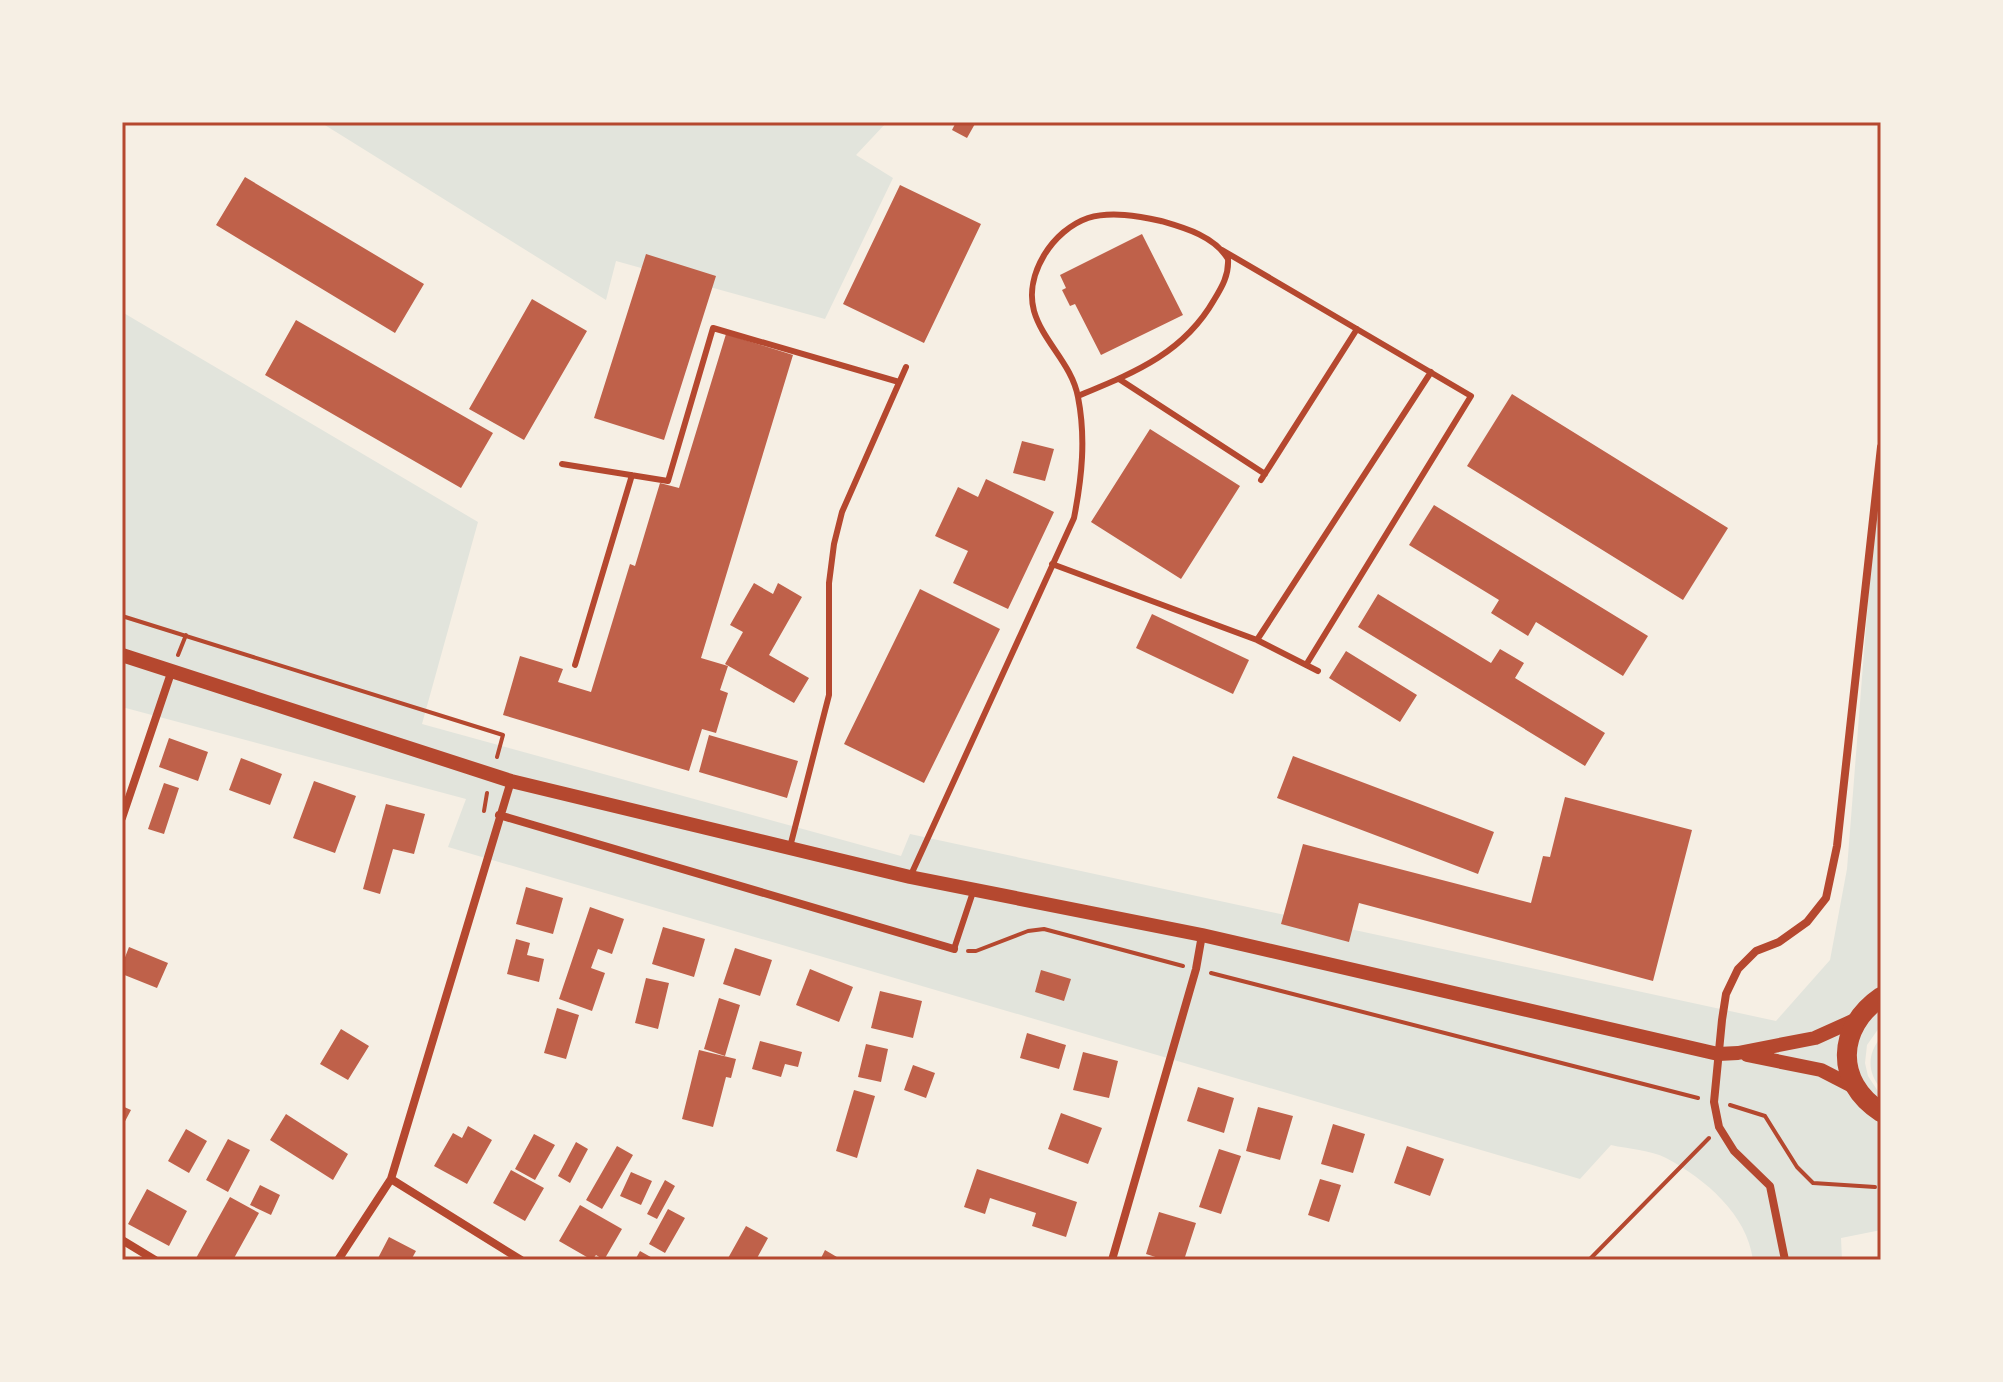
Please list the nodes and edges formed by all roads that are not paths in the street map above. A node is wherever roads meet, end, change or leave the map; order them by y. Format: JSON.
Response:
{"nodes":[{"id":1,"x":1220,"y":248,"type":"junction"},
{"id":2,"x":1357,"y":329,"type":"junction"},
{"id":3,"x":906,"y":367,"type":"dead end"},
{"id":4,"x":1431,"y":372,"type":"junction"},
{"id":5,"x":1119,"y":379,"type":"junction"},
{"id":6,"x":899,"y":382,"type":"junction"},
{"id":7,"x":1078,"y":396,"type":"junction"},
{"id":8,"x":1881,"y":447,"type":"edge"},
{"id":9,"x":562,"y":464,"type":"dead end"},
{"id":10,"x":632,"y":475,"type":"junction"},
{"id":11,"x":1052,"y":564,"type":"junction"},
{"id":12,"x":1257,"y":640,"type":"junction"},
{"id":13,"x":122,"y":655,"type":"edge"},
{"id":14,"x":575,"y":665,"type":"dead end"},
{"id":15,"x":1306,"y":665,"type":"junction"},
{"id":16,"x":172,"y":670,"type":"junction"},
{"id":17,"x":1318,"y":671,"type":"dead end"},
{"id":18,"x":511,"y":781,"type":"junction"},
{"id":19,"x":499,"y":815,"type":"junction"},
{"id":20,"x":122,"y":818,"type":"edge"},
{"id":21,"x":790,"y":848,"type":"junction"},
{"id":22,"x":910,"y":877,"type":"junction"},
{"id":23,"x":973,"y":890,"type":"junction"},
{"id":24,"x":1202,"y":935,"type":"junction"},
{"id":25,"x":954,"y":949,"type":"joint"},
{"id":26,"x":1881,"y":997,"type":"edge"},
{"id":27,"x":1857,"y":1019,"type":"junction"},
{"id":28,"x":1738,"y":1053,"type":"junction"},
{"id":29,"x":1718,"y":1054,"type":"junction"},
{"id":30,"x":1856,"y":1088,"type":"junction"},
{"id":31,"x":1881,"y":1112,"type":"edge"},
{"id":32,"x":391,"y":1179,"type":"junction"},
{"id":33,"x":122,"y":1240,"type":"edge"},
{"id":34,"x":155,"y":1260,"type":"edge"},
{"id":35,"x":338,"y":1260,"type":"edge"},
{"id":36,"x":521,"y":1260,"type":"edge"},
{"id":37,"x":1112,"y":1260,"type":"edge"},
{"id":38,"x":1785,"y":1260,"type":"edge"}],
"edges":[{"from":1,"to":2,"type":"lane"},
{"from":1,"to":5,"type":"lane"},
{"from":1,"to":7,"type":"lane"},
{"from":2,"to":4,"type":"lane"},
{"from":2,"to":5,"type":"lane"},
{"from":3,"to":6,"type":"lane"},
{"from":4,"to":12,"type":"lane"},
{"from":4,"to":15,"type":"lane"},
{"from":5,"to":7,"type":"lane"},
{"from":6,"to":10,"type":"lane"},
{"from":6,"to":21,"type":"lane"},
{"from":7,"to":11,"type":"lane"},
{"from":8,"to":29,"type":"street"},
{"from":9,"to":10,"type":"lane"},
{"from":10,"to":14,"type":"lane"},
{"from":11,"to":12,"type":"lane"},
{"from":11,"to":22,"type":"lane"},
{"from":12,"to":15,"type":"lane"},
{"from":13,"to":16,"type":"street"},
{"from":15,"to":17,"type":"lane"},
{"from":16,"to":18,"type":"street"},
{"from":16,"to":20,"type":"street"},
{"from":18,"to":19,"type":"street"},
{"from":18,"to":21,"type":"street"},
{"from":19,"to":25,"type":"street"},
{"from":19,"to":32,"type":"street"},
{"from":21,"to":22,"type":"street"},
{"from":22,"to":23,"type":"street"},
{"from":23,"to":24,"type":"street"},
{"from":23,"to":25,"type":"lane"},
{"from":24,"to":29,"type":"street"},
{"from":24,"to":37,"type":"street"},
{"from":26,"to":27,"type":"main road"},
{"from":27,"to":28,"type":"street"},
{"from":27,"to":30,"type":"main road"},
{"from":28,"to":29,"type":"street"},
{"from":28,"to":30,"type":"street"},
{"from":29,"to":38,"type":"street"},
{"from":30,"to":31,"type":"main road"},
{"from":32,"to":35,"type":"street"},
{"from":32,"to":36,"type":"street"},
{"from":33,"to":34,"type":"street"}]}
